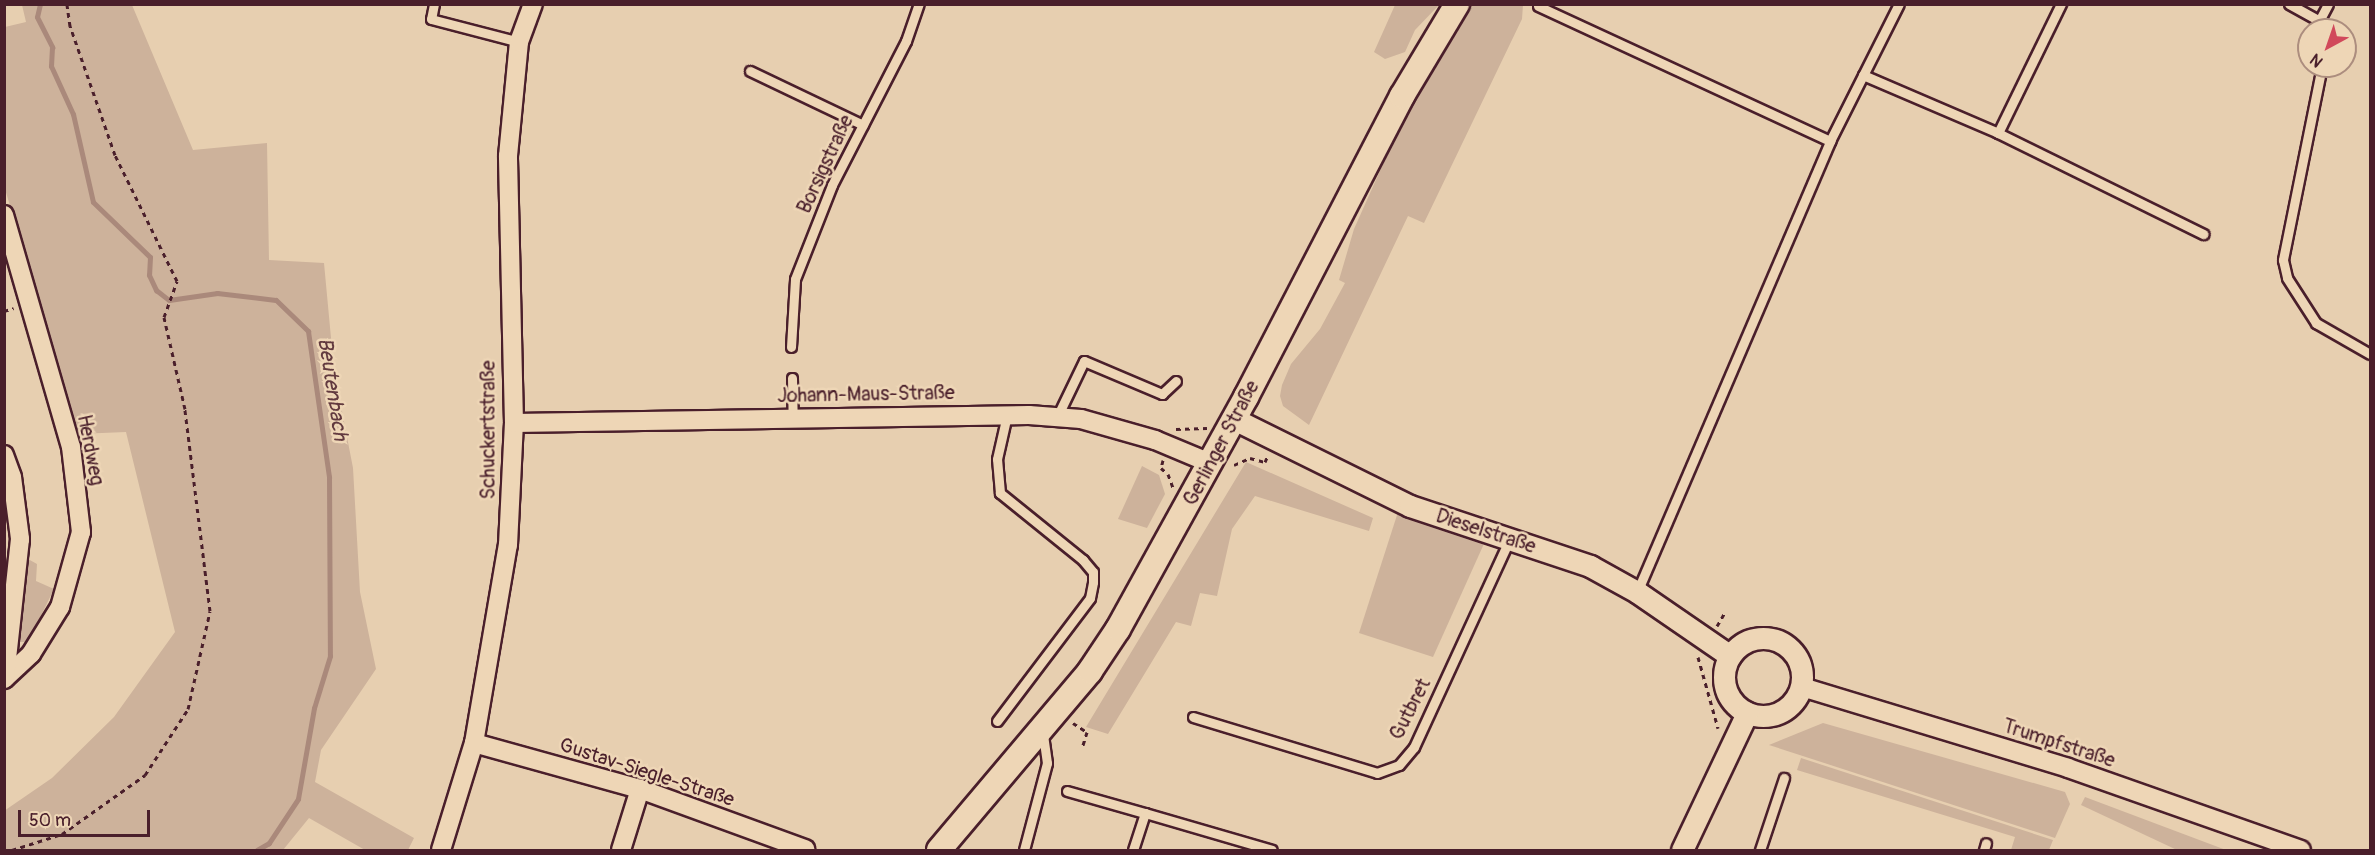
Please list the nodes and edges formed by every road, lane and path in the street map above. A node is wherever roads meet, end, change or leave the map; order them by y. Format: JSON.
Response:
{"nodes":[{"id":1,"x":67,"y":4,"type":"edge"},
{"id":2,"x":434,"y":4,"type":"edge"},
{"id":3,"x":533,"y":4,"type":"edge"},
{"id":4,"x":919,"y":4,"type":"edge"},
{"id":5,"x":1456,"y":4,"type":"edge"},
{"id":6,"x":1899,"y":4,"type":"edge"},
{"id":7,"x":2061,"y":4,"type":"edge"},
{"id":8,"x":2289,"y":4,"type":"edge"},
{"id":9,"x":1538,"y":6,"type":"edge"},
{"id":10,"x":2309,"y":18,"type":"edge"},
{"id":11,"x":519,"y":42,"type":"junction"},
{"id":12,"x":750,"y":71,"type":"dead end"},
{"id":13,"x":1863,"y":75,"type":"junction"},
{"id":14,"x":2320,"y":78,"type":"edge"},
{"id":15,"x":863,"y":124,"type":"junction"},
{"id":16,"x":1998,"y":133,"type":"junction"},
{"id":17,"x":1830,"y":141,"type":"junction"},
{"id":18,"x":4,"y":215,"type":"edge"},
{"id":19,"x":2203,"y":234,"type":"dead end"},
{"id":20,"x":791,"y":347,"type":"dead end"},
{"id":21,"x":2370,"y":354,"type":"edge"},
{"id":22,"x":792,"y":378,"type":"dead end"},
{"id":23,"x":1176,"y":381,"type":"dead end"},
{"id":24,"x":1007,"y":415,"type":"junction"},
{"id":25,"x":793,"y":417,"type":"junction"},
{"id":26,"x":1057,"y":417,"type":"junction"},
{"id":27,"x":1234,"y":419,"type":"junction"},
{"id":28,"x":514,"y":423,"type":"junction"},
{"id":29,"x":1169,"y":446,"type":"junction"},
{"id":30,"x":4,"y":454,"type":"edge"},
{"id":31,"x":1210,"y":463,"type":"junction"},
{"id":32,"x":1168,"y":498,"type":"dead end"},
{"id":33,"x":1510,"y":537,"type":"junction"},
{"id":34,"x":1637,"y":592,"type":"junction"},
{"id":35,"x":1725,"y":612,"type":"dead end"},
{"id":36,"x":1708,"y":640,"type":"junction"},
{"id":37,"x":1730,"y":656,"type":"junction"},
{"id":38,"x":5,"y":678,"type":"edge"},
{"id":39,"x":1802,"y":687,"type":"junction"},
{"id":40,"x":1747,"y":713,"type":"junction"},
{"id":41,"x":1193,"y":717,"type":"dead end"},
{"id":42,"x":997,"y":721,"type":"dead end"},
{"id":43,"x":1072,"y":722,"type":"dead end"},
{"id":44,"x":1043,"y":730,"type":"junction"},
{"id":45,"x":1735,"y":738,"type":"junction"},
{"id":46,"x":474,"y":743,"type":"junction"},
{"id":47,"x":1082,"y":748,"type":"dead end"},
{"id":48,"x":1784,"y":778,"type":"dead end"},
{"id":49,"x":640,"y":789,"type":"junction"},
{"id":50,"x":1067,"y":791,"type":"dead end"},
{"id":51,"x":1144,"y":813,"type":"junction"},
{"id":52,"x":2265,"y":845,"type":"edge"},
{"id":53,"x":805,"y":849,"type":"edge"},
{"id":54,"x":12,"y":850,"type":"edge"},
{"id":55,"x":441,"y":850,"type":"edge"},
{"id":56,"x":621,"y":850,"type":"edge"},
{"id":57,"x":939,"y":850,"type":"edge"},
{"id":58,"x":1024,"y":850,"type":"edge"},
{"id":59,"x":1133,"y":850,"type":"edge"},
{"id":60,"x":1272,"y":850,"type":"edge"},
{"id":61,"x":1682,"y":850,"type":"edge"},
{"id":62,"x":1760,"y":850,"type":"edge"},
{"id":63,"x":2301,"y":850,"type":"edge"}],
"edges":[{"from":1,"to":54,"type":"path"},
{"from":2,"to":11,"type":"lane"},
{"from":3,"to":11,"type":"street","name":"Schuckertstraße"},
{"from":4,"to":15,"type":"lane","name":"Borsigstraße"},
{"from":5,"to":27,"type":"main road","name":"Gerlinger Straße"},
{"from":6,"to":13,"type":"lane"},
{"from":7,"to":16,"type":"lane"},
{"from":8,"to":10,"type":"lane"},
{"from":9,"to":17,"type":"lane"},
{"from":11,"to":28,"type":"street","name":"Schuckertstraße"},
{"from":12,"to":15,"type":"lane"},
{"from":13,"to":16,"type":"lane"},
{"from":13,"to":17,"type":"lane"},
{"from":14,"to":21,"type":"lane"},
{"from":15,"to":20,"type":"lane","name":"Borsigstraße"},
{"from":16,"to":19,"type":"lane"},
{"from":17,"to":34,"type":"lane"},
{"from":18,"to":38,"type":"street","name":"Herdweg"},
{"from":22,"to":25,"type":"lane"},
{"from":23,"to":26,"type":"lane"},
{"from":24,"to":25,"type":"street","name":"Johann-Maus-Straße"},
{"from":24,"to":26,"type":"street","name":"Johann-Maus-Straße"},
{"from":24,"to":42,"type":"lane"},
{"from":25,"to":28,"type":"street","name":"Johann-Maus-Straße"},
{"from":26,"to":29,"type":"street","name":"Johann-Maus-Straße"},
{"from":27,"to":31,"type":"main road","name":"Gerlinger Straße"},
{"from":27,"to":33,"type":"street","name":"Dieselstraße"},
{"from":28,"to":46,"type":"street","name":"Schuckertstraße"},
{"from":29,"to":31,"type":"street","name":"Johann-Maus-Straße"},
{"from":29,"to":32,"type":"path"},
{"from":30,"to":38,"type":"street"},
{"from":31,"to":44,"type":"main road","name":"Gerlinger Straße"},
{"from":33,"to":34,"type":"street","name":"Dieselstraße"},
{"from":33,"to":41,"type":"lane","name":"Gutbret"},
{"from":34,"to":36,"type":"street","name":"Dieselstraße"},
{"from":35,"to":36,"type":"path"},
{"from":36,"to":37,"type":"street","name":"Dieselstraße"},
{"from":36,"to":45,"type":"path"},
{"from":37,"to":39,"type":"street"},
{"from":37,"to":40,"type":"street"},
{"from":39,"to":40,"type":"street"},
{"from":39,"to":52,"type":"street","name":"Trumpfstraße"},
{"from":40,"to":45,"type":"street"},
{"from":43,"to":47,"type":"path"},
{"from":44,"to":57,"type":"main road","name":"Gerlinger Straße"},
{"from":44,"to":58,"type":"lane"},
{"from":45,"to":61,"type":"street"},
{"from":46,"to":49,"type":"street","name":"Gustav-Siegle-Straße"},
{"from":46,"to":55,"type":"street","name":"Schuckertstraße"},
{"from":48,"to":62,"type":"lane"},
{"from":49,"to":53,"type":"street","name":"Gustav-Siegle-Straße"},
{"from":49,"to":56,"type":"street"},
{"from":50,"to":51,"type":"lane"},
{"from":51,"to":59,"type":"lane"},
{"from":51,"to":60,"type":"lane"},
{"from":52,"to":63,"type":"street","name":"Trumpfstraße"}]}
